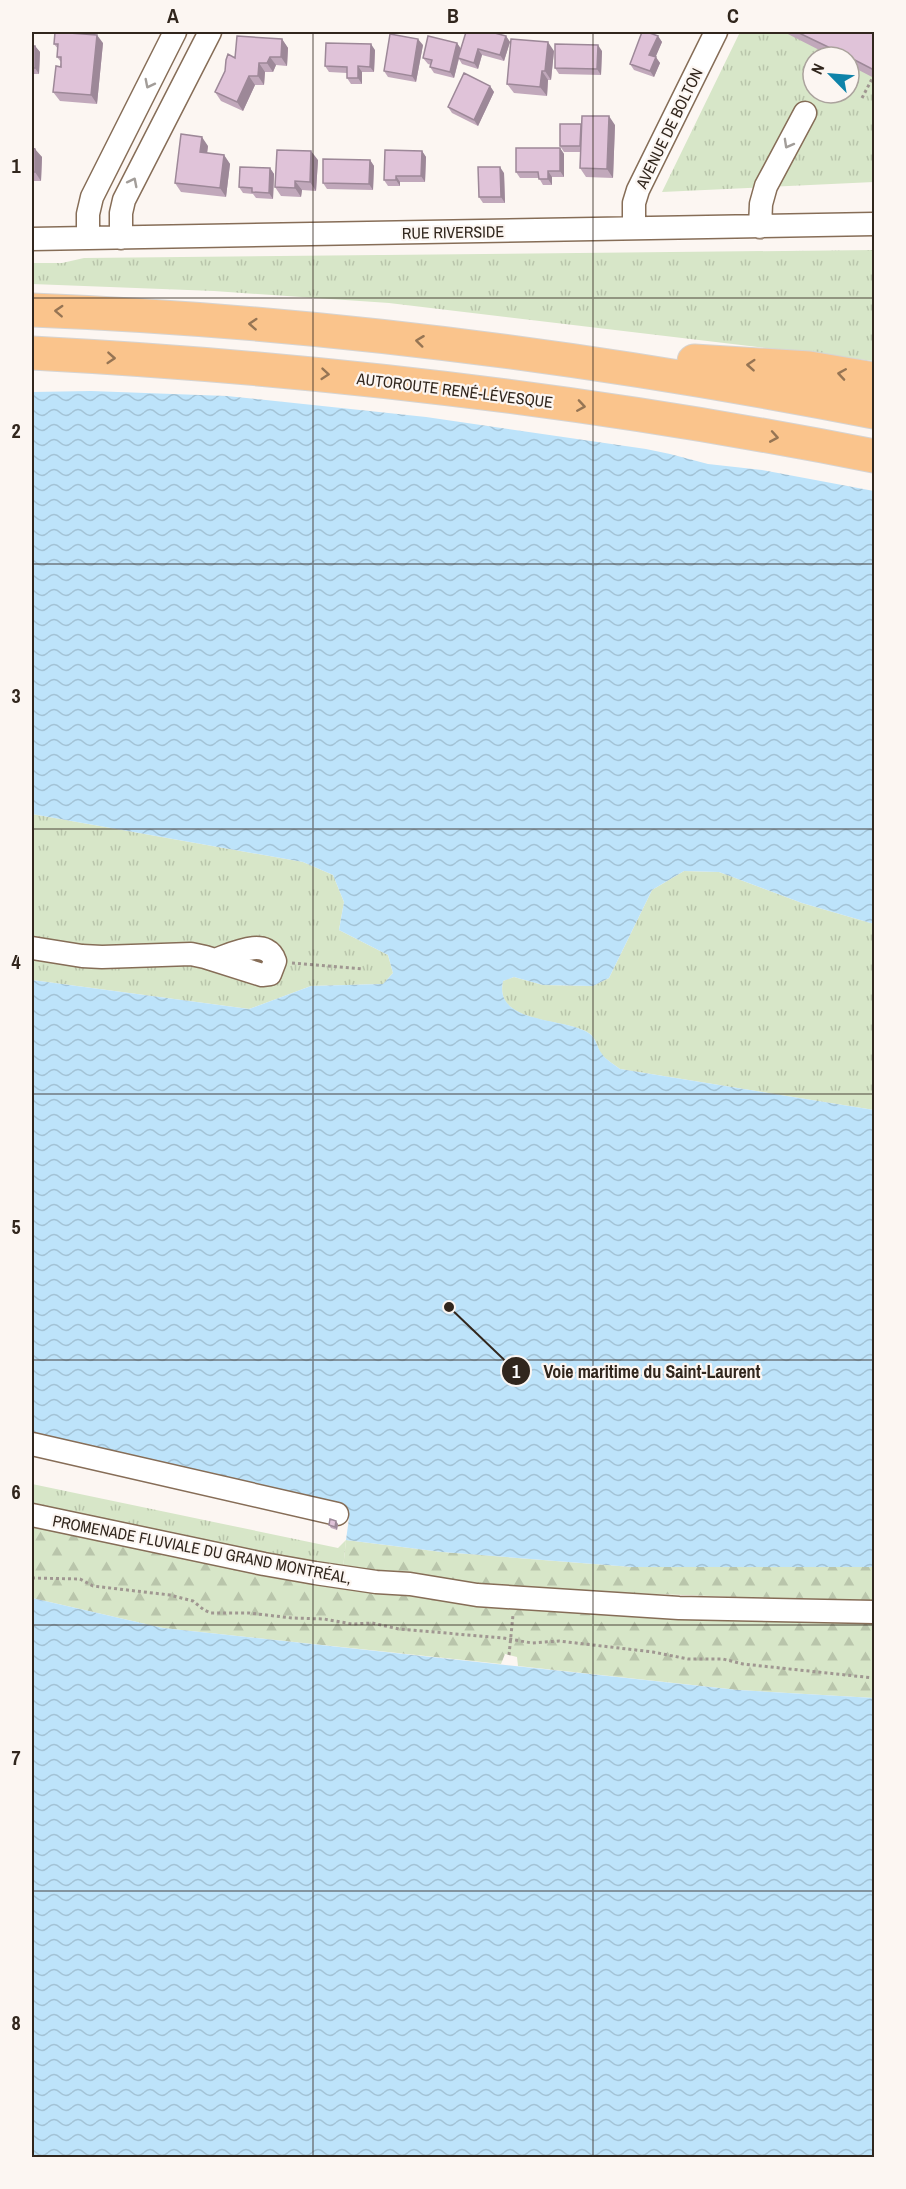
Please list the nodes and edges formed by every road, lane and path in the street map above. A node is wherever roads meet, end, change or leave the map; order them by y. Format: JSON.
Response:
{"nodes":[{"id":1,"x":175,"y":32,"type":"edge"},
{"id":2,"x":210,"y":32,"type":"edge"},
{"id":3,"x":716,"y":32,"type":"edge"},
{"id":4,"x":873,"y":77,"type":"edge"},
{"id":5,"x":862,"y":98,"type":"dead end"},
{"id":6,"x":805,"y":113,"type":"dead end"},
{"id":7,"x":874,"y":224,"type":"edge"},
{"id":8,"x":760,"y":227,"type":"junction"},
{"id":9,"x":634,"y":228,"type":"junction"},
{"id":10,"x":88,"y":238,"type":"junction"},
{"id":11,"x":121,"y":238,"type":"junction"},
{"id":12,"x":32,"y":239,"type":"edge"},
{"id":13,"x":32,"y":310,"type":"edge"},
{"id":14,"x":478,"y":348,"type":"junction"},
{"id":15,"x":32,"y":353,"type":"edge"},
{"id":16,"x":874,"y":379,"type":"edge"},
{"id":17,"x":874,"y":412,"type":"edge"},
{"id":18,"x":874,"y":456,"type":"edge"},
{"id":19,"x":32,"y":948,"type":"edge"},
{"id":20,"x":275,"y":961,"type":"joint"},
{"id":21,"x":363,"y":969,"type":"dead end"},
{"id":22,"x":32,"y":1444,"type":"edge"},
{"id":23,"x":337,"y":1514,"type":"dead end"},
{"id":24,"x":32,"y":1515,"type":"edge"},
{"id":25,"x":32,"y":1578,"type":"edge"},
{"id":26,"x":516,"y":1598,"type":"junction"},
{"id":27,"x":874,"y":1612,"type":"edge"},
{"id":28,"x":510,"y":1640,"type":"junction"},
{"id":29,"x":509,"y":1655,"type":"dead end"},
{"id":30,"x":874,"y":1678,"type":"edge"}],
"edges":[{"from":1,"to":10,"type":"street","one_way":true},
{"from":11,"to":2,"type":"street","one_way":true},
{"from":3,"to":9,"type":"street","name":"AVENUE DE BOLTON"},
{"from":4,"to":5,"type":"path"},
{"from":6,"to":8,"type":"street","one_way":true},
{"from":7,"to":8,"type":"street","name":"RUE RIVERSIDE"},
{"from":8,"to":9,"type":"street","name":"RUE RIVERSIDE"},
{"from":9,"to":11,"type":"street","name":"RUE RIVERSIDE"},
{"from":10,"to":11,"type":"street","name":"RUE RIVERSIDE"},
{"from":10,"to":12,"type":"street","name":"RUE RIVERSIDE"},
{"from":14,"to":13,"type":"highway","one_way":true},
{"from":16,"to":14,"type":"highway","one_way":true},
{"from":14,"to":17,"type":"highway"},
{"from":15,"to":18,"type":"highway","name":"AUTOROUTE RENÉ-LÉVESQUE","one_way":true},
{"from":19,"to":20,"type":"street"},
{"from":20,"to":21,"type":"path"},
{"from":22,"to":23,"type":"street"},
{"from":24,"to":26,"type":"street","name":"PROMENADE FLUVIALE DU GRAND MONTRÉAL,"},
{"from":25,"to":28,"type":"path"},
{"from":26,"to":27,"type":"street","name":"PROMENADE FLUVIALE DU GRAND MONTRÉAL,"},
{"from":26,"to":28,"type":"path"},
{"from":28,"to":29,"type":"path"},
{"from":28,"to":30,"type":"path"}]}
